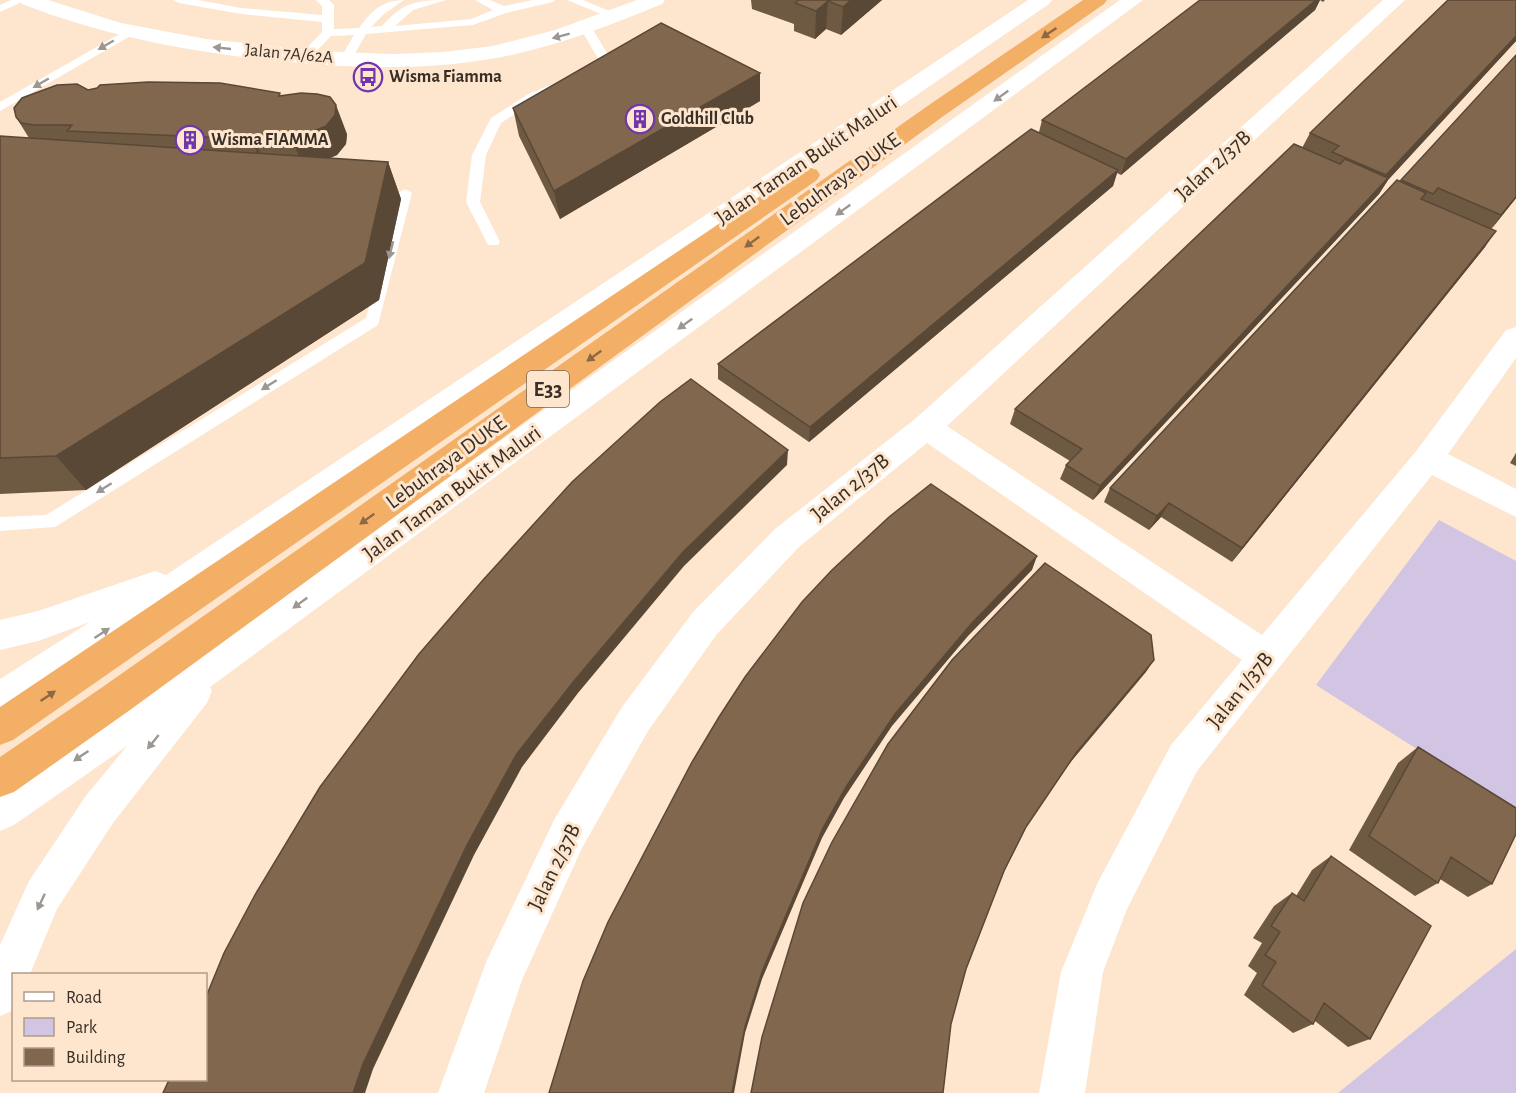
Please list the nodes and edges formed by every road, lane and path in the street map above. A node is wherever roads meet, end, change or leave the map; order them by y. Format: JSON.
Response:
{"nodes":[{"id":1,"x":20,"y":0,"type":"edge"},
{"id":2,"x":29,"y":0,"type":"edge"},
{"id":3,"x":179,"y":0,"type":"edge"},
{"id":4,"x":321,"y":0,"type":"edge"},
{"id":5,"x":398,"y":0,"type":"edge"},
{"id":6,"x":440,"y":0,"type":"edge"},
{"id":7,"x":481,"y":0,"type":"edge"},
{"id":8,"x":549,"y":0,"type":"edge"},
{"id":9,"x":573,"y":0,"type":"edge"},
{"id":10,"x":652,"y":0,"type":"edge"},
{"id":11,"x":1042,"y":0,"type":"edge"},
{"id":12,"x":1062,"y":0,"type":"edge"},
{"id":13,"x":1097,"y":0,"type":"edge"},
{"id":14,"x":1133,"y":0,"type":"edge"},
{"id":15,"x":1395,"y":0,"type":"edge"},
{"id":16,"x":0,"y":9,"type":"edge"},
{"id":17,"x":503,"y":10,"type":"junction"},
{"id":18,"x":615,"y":16,"type":"junction"},
{"id":19,"x":329,"y":19,"type":"junction"},
{"id":20,"x":586,"y":28,"type":"junction"},
{"id":21,"x":386,"y":29,"type":"junction"},
{"id":22,"x":360,"y":31,"type":"junction"},
{"id":23,"x":129,"y":32,"type":"junction"},
{"id":24,"x":328,"y":33,"type":"junction"},
{"id":25,"x":305,"y":56,"type":"junction"},
{"id":26,"x":346,"y":59,"type":"junction"},
{"id":27,"x":608,"y":65,"type":"edge"},
{"id":28,"x":575,"y":79,"type":"edge"},
{"id":29,"x":0,"y":107,"type":"edge"},
{"id":30,"x":405,"y":194,"type":"dead end"},
{"id":31,"x":493,"y":242,"type":"dead end"},
{"id":32,"x":1516,"y":338,"type":"edge"},
{"id":33,"x":926,"y":427,"type":"junction"},
{"id":34,"x":1428,"y":458,"type":"junction"},
{"id":35,"x":1516,"y":504,"type":"edge"},
{"id":36,"x":0,"y":524,"type":"edge"},
{"id":37,"x":207,"y":566,"type":"junction"},
{"id":38,"x":0,"y":635,"type":"edge"},
{"id":39,"x":1266,"y":657,"type":"junction"},
{"id":40,"x":215,"y":664,"type":"junction"},
{"id":41,"x":0,"y":699,"type":"edge"},
{"id":42,"x":0,"y":728,"type":"edge"},
{"id":43,"x":0,"y":779,"type":"edge"},
{"id":44,"x":0,"y":812,"type":"edge"},
{"id":45,"x":0,"y":994,"type":"edge"},
{"id":46,"x":461,"y":1093,"type":"edge"},
{"id":47,"x":1062,"y":1093,"type":"edge"}],
"edges":[{"from":1,"to":16,"type":"lane"},
{"from":2,"to":23,"type":"street","name":"Jalan 7A/62A"},
{"from":3,"to":19,"type":"lane"},
{"from":4,"to":19,"type":"lane"},
{"from":5,"to":22,"type":"lane"},
{"from":6,"to":21,"type":"lane"},
{"from":7,"to":17,"type":"lane"},
{"from":8,"to":17,"type":"lane"},
{"from":9,"to":18,"type":"lane"},
{"from":10,"to":18,"type":"street","name":"Jalan 7A/62A"},
{"from":11,"to":37,"type":"street","name":"Jalan Taman Bukit Maluri"},
{"from":42,"to":12,"type":"highway","name":"Lebuhraya DUKE","number":"E33","one_way":true},
{"from":13,"to":43,"type":"highway","name":"Lebuhraya DUKE","number":"E33","one_way":true},
{"from":14,"to":40,"type":"street","name":"Jalan Taman Bukit Maluri","one_way":true},
{"from":15,"to":33,"type":"street","name":"Jalan 2/37B"},
{"from":17,"to":21,"type":"lane"},
{"from":18,"to":20,"type":"street","name":"Jalan 7A/62A"},
{"from":19,"to":24,"type":"lane"},
{"from":20,"to":26,"type":"street","name":"Jalan 7A/62A","one_way":true},
{"from":20,"to":27,"type":"lane"},
{"from":21,"to":22,"type":"lane"},
{"from":22,"to":24,"type":"lane"},
{"from":22,"to":26,"type":"lane"},
{"from":25,"to":23,"type":"street","name":"Jalan 7A/62A","one_way":true},
{"from":23,"to":29,"type":"lane","one_way":true},
{"from":24,"to":25,"type":"lane"},
{"from":25,"to":26,"type":"street","name":"Jalan 7A/62A"},
{"from":28,"to":31,"type":"lane"},
{"from":30,"to":36,"type":"lane","one_way":true},
{"from":32,"to":34,"type":"street","name":"Jalan 1/37B"},
{"from":33,"to":39,"type":"street"},
{"from":33,"to":46,"type":"street","name":"Jalan 2/37B"},
{"from":34,"to":35,"type":"street"},
{"from":34,"to":39,"type":"street","name":"Jalan 1/37B"},
{"from":37,"to":38,"type":"street"},
{"from":41,"to":37,"type":"street","name":"Jalan Taman Bukit Maluri","one_way":true},
{"from":39,"to":47,"type":"street","name":"Jalan 1/37B"},
{"from":40,"to":44,"type":"street","name":"Jalan Taman Bukit Maluri","one_way":true},
{"from":40,"to":45,"type":"street","one_way":true}]}
